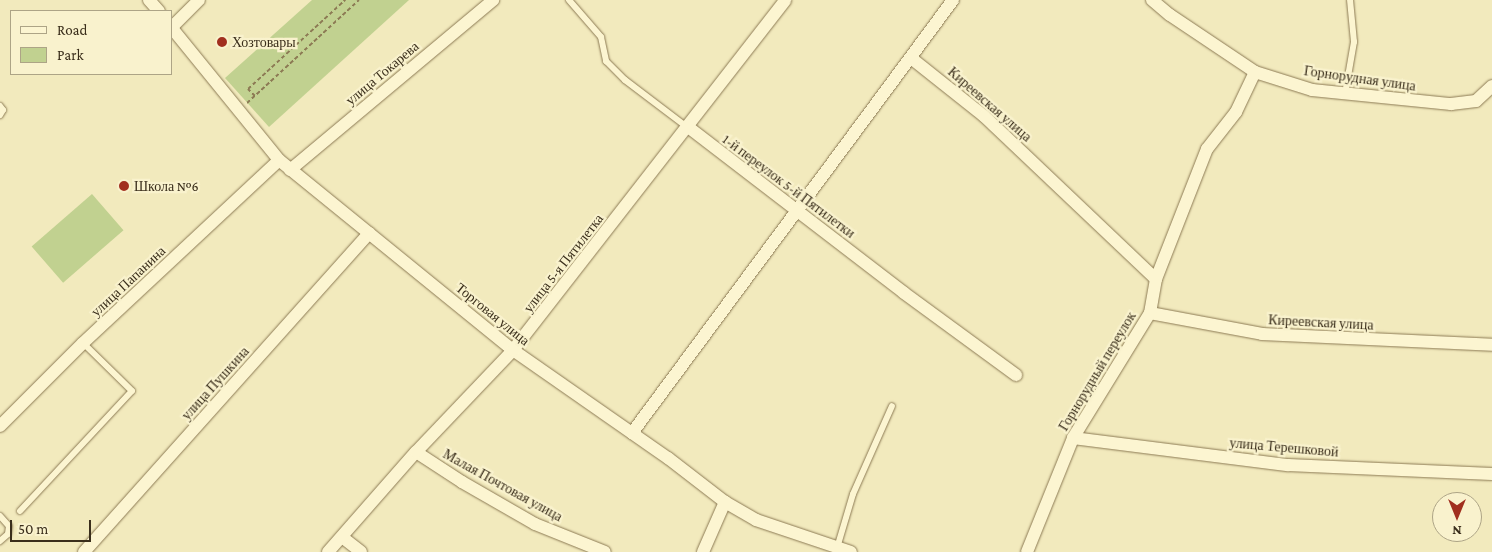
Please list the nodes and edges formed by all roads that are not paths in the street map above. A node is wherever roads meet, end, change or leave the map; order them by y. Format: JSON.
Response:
{"nodes":[{"id":1,"x":149,"y":0,"type":"edge"},
{"id":2,"x":199,"y":0,"type":"edge"},
{"id":3,"x":493,"y":0,"type":"edge"},
{"id":4,"x":569,"y":0,"type":"edge"},
{"id":5,"x":785,"y":0,"type":"edge"},
{"id":6,"x":953,"y":0,"type":"edge"},
{"id":7,"x":1152,"y":0,"type":"edge"},
{"id":8,"x":1350,"y":0,"type":"edge"},
{"id":9,"x":158,"y":10,"type":"edge"},
{"id":10,"x":172,"y":26,"type":"edge"},
{"id":11,"x":172,"y":28,"type":"edge"},
{"id":12,"x":911,"y":58,"type":"junction"},
{"id":13,"x":1255,"y":72,"type":"junction"},
{"id":14,"x":1492,"y":86,"type":"edge"},
{"id":15,"x":1345,"y":94,"type":"junction"},
{"id":16,"x":0,"y":106,"type":"edge"},
{"id":17,"x":0,"y":115,"type":"edge"},
{"id":18,"x":688,"y":128,"type":"junction"},
{"id":19,"x":279,"y":160,"type":"junction"},
{"id":20,"x":290,"y":170,"type":"junction"},
{"id":21,"x":797,"y":209,"type":"junction"},
{"id":22,"x":369,"y":233,"type":"junction"},
{"id":23,"x":1156,"y":279,"type":"junction"},
{"id":24,"x":1150,"y":313,"type":"junction"},
{"id":25,"x":83,"y":343,"type":"junction"},
{"id":26,"x":1492,"y":345,"type":"edge"},
{"id":27,"x":513,"y":350,"type":"junction"},
{"id":28,"x":1016,"y":374,"type":"dead end"},
{"id":29,"x":892,"y":406,"type":"dead end"},
{"id":30,"x":0,"y":426,"type":"edge"},
{"id":31,"x":632,"y":433,"type":"junction"},
{"id":32,"x":1073,"y":438,"type":"junction"},
{"id":33,"x":416,"y":452,"type":"junction"},
{"id":34,"x":1492,"y":474,"type":"edge"},
{"id":35,"x":725,"y":502,"type":"junction"},
{"id":36,"x":20,"y":511,"type":"dead end"},
{"id":37,"x":0,"y":516,"type":"edge"},
{"id":38,"x":342,"y":537,"type":"junction"},
{"id":39,"x":0,"y":541,"type":"edge"},
{"id":40,"x":837,"y":548,"type":"junction"},
{"id":41,"x":84,"y":552,"type":"edge"},
{"id":42,"x":328,"y":552,"type":"edge"},
{"id":43,"x":361,"y":552,"type":"edge"},
{"id":44,"x":605,"y":552,"type":"edge"},
{"id":45,"x":703,"y":552,"type":"edge"},
{"id":46,"x":851,"y":552,"type":"edge"},
{"id":47,"x":1027,"y":552,"type":"edge"}],
"edges":[{"from":1,"to":9,"type":"street"},
{"from":2,"to":10,"type":"street"},
{"from":3,"to":20,"type":"street","name":"улица Токарева"},
{"from":4,"to":18,"type":"lane","name":"1-й переулок 5-й Пятилетки"},
{"from":5,"to":18,"type":"street","name":"улица 5-я Пятилетка"},
{"from":6,"to":12,"type":"street"},
{"from":7,"to":13,"type":"street","name":"Горнорудная улица"},
{"from":8,"to":15,"type":"lane"},
{"from":11,"to":19,"type":"street","name":"Торговая улица"},
{"from":12,"to":21,"type":"street"},
{"from":12,"to":23,"type":"street","name":"Киреевская улица"},
{"from":13,"to":15,"type":"street","name":"Горнорудная улица"},
{"from":13,"to":23,"type":"street","name":"Горнорудный переулок"},
{"from":14,"to":15,"type":"street","name":"Горнорудная улица"},
{"from":16,"to":17,"type":"lane"},
{"from":18,"to":21,"type":"street","name":"1-й переулок 5-й Пятилетки"},
{"from":18,"to":27,"type":"street","name":"улица 5-я Пятилетка"},
{"from":19,"to":20,"type":"street","name":"Торговая улица"},
{"from":19,"to":25,"type":"street","name":"улица Папанина"},
{"from":20,"to":22,"type":"street","name":"Торговая улица"},
{"from":21,"to":28,"type":"street","name":"1-й переулок 5-й Пятилетки"},
{"from":21,"to":31,"type":"street"},
{"from":22,"to":27,"type":"street","name":"Торговая улица"},
{"from":22,"to":41,"type":"street","name":"улица Пушкина"},
{"from":23,"to":24,"type":"street","name":"Горнорудный переулок"},
{"from":24,"to":26,"type":"street","name":"Киреевская улица"},
{"from":24,"to":32,"type":"street","name":"Горнорудный переулок"},
{"from":25,"to":30,"type":"street","name":"улица Папанина"},
{"from":25,"to":36,"type":"lane"},
{"from":27,"to":31,"type":"street","name":"Торговая улица"},
{"from":27,"to":33,"type":"street","name":"улица 5-я Пятилетка"},
{"from":29,"to":40,"type":"lane"},
{"from":31,"to":35,"type":"street","name":"Торговая улица"},
{"from":32,"to":34,"type":"street","name":"улица Терешковой"},
{"from":32,"to":47,"type":"street","name":"Горнорудный переулок"},
{"from":33,"to":38,"type":"street","name":"улица 5-я Пятилетка"},
{"from":33,"to":44,"type":"street","name":"Малая Почтовая улица"},
{"from":35,"to":40,"type":"street","name":"Торговая улица"},
{"from":35,"to":45,"type":"street"},
{"from":37,"to":39,"type":"lane"},
{"from":38,"to":42,"type":"street","name":"улица 5-я Пятилетка"},
{"from":38,"to":43,"type":"street"},
{"from":40,"to":46,"type":"street","name":"Торговая улица"}]}
